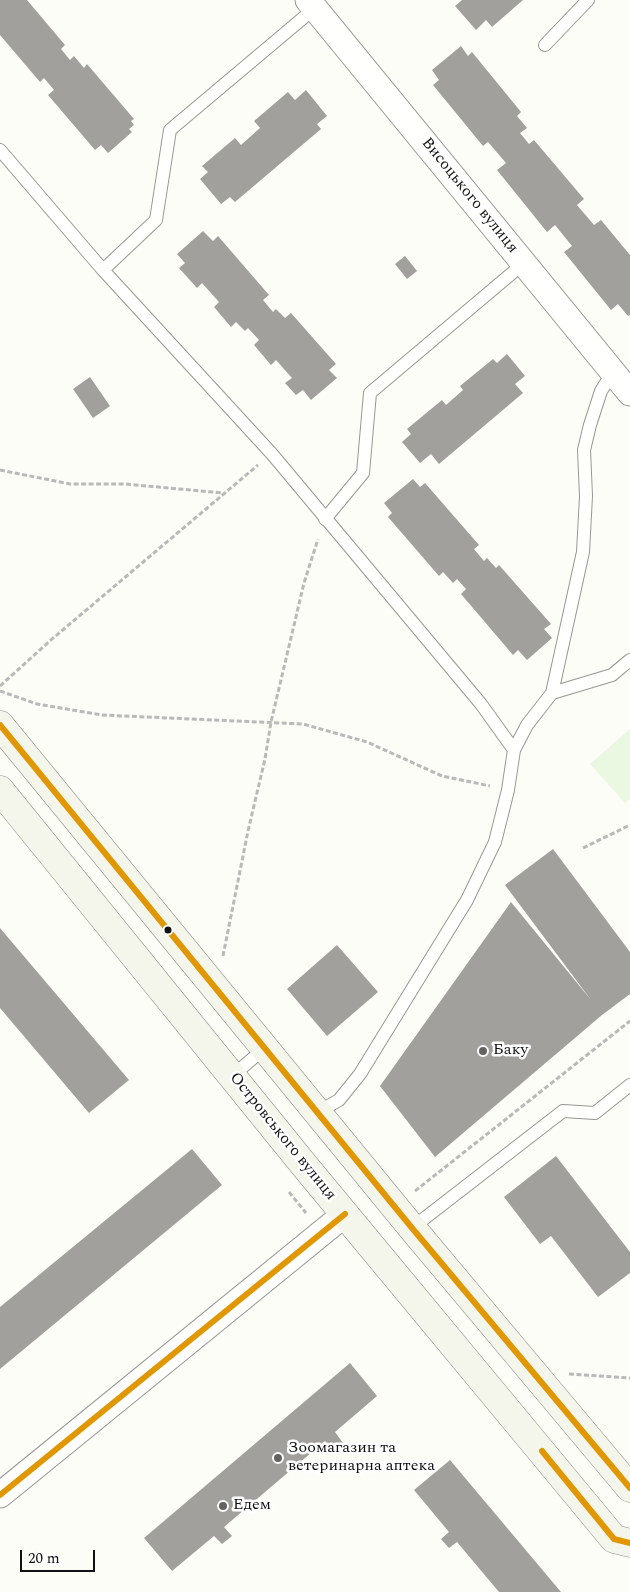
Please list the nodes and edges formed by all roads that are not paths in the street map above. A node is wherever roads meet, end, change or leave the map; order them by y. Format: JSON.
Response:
{"nodes":[{"id":1,"x":588,"y":0,"type":"edge"},
{"id":2,"x":311,"y":4,"type":"edge"},
{"id":3,"x":545,"y":46,"type":"dead end"},
{"id":4,"x":0,"y":150,"type":"edge"},
{"id":5,"x":524,"y":263,"type":"junction"},
{"id":6,"x":104,"y":270,"type":"junction"},
{"id":7,"x":613,"y":372,"type":"junction"},
{"id":8,"x":630,"y":393,"type":"edge"},
{"id":9,"x":325,"y":519,"type":"junction"},
{"id":10,"x":630,"y":660,"type":"edge"},
{"id":11,"x":552,"y":693,"type":"junction"},
{"id":12,"x":0,"y":724,"type":"edge"},
{"id":13,"x":514,"y":750,"type":"junction"},
{"id":14,"x":0,"y":790,"type":"edge"},
{"id":15,"x":265,"y":1048,"type":"junction"},
{"id":16,"x":232,"y":1076,"type":"junction"},
{"id":17,"x":630,"y":1085,"type":"edge"},
{"id":18,"x":318,"y":1112,"type":"junction"},
{"id":19,"x":345,"y":1214,"type":"junction"},
{"id":20,"x":412,"y":1228,"type":"junction"},
{"id":21,"x":630,"y":1488,"type":"edge"},
{"id":22,"x":0,"y":1494,"type":"edge"},
{"id":23,"x":630,"y":1543,"type":"edge"}],
"edges":[{"from":1,"to":3,"type":"lane"},
{"from":2,"to":5,"type":"street","name":"Висоцького вулиця"},
{"from":2,"to":6,"type":"lane"},
{"from":4,"to":6,"type":"lane"},
{"from":5,"to":7,"type":"street","name":"Висоцького вулиця"},
{"from":5,"to":9,"type":"lane"},
{"from":6,"to":9,"type":"lane"},
{"from":7,"to":8,"type":"street","name":"Висоцького вулиця"},
{"from":7,"to":11,"type":"lane"},
{"from":9,"to":13,"type":"lane"},
{"from":10,"to":11,"type":"lane"},
{"from":11,"to":13,"type":"lane"},
{"from":12,"to":15,"type":"street"},
{"from":13,"to":18,"type":"lane"},
{"from":14,"to":16,"type":"street","name":"Островського вулиця"},
{"from":15,"to":16,"type":"lane"},
{"from":15,"to":18,"type":"street"},
{"from":16,"to":19,"type":"street","name":"Островського вулиця"},
{"from":17,"to":20,"type":"lane"},
{"from":18,"to":20,"type":"street"},
{"from":19,"to":22,"type":"street"},
{"from":19,"to":23,"type":"street","name":"Островського вулиця"},
{"from":20,"to":21,"type":"street"}]}
